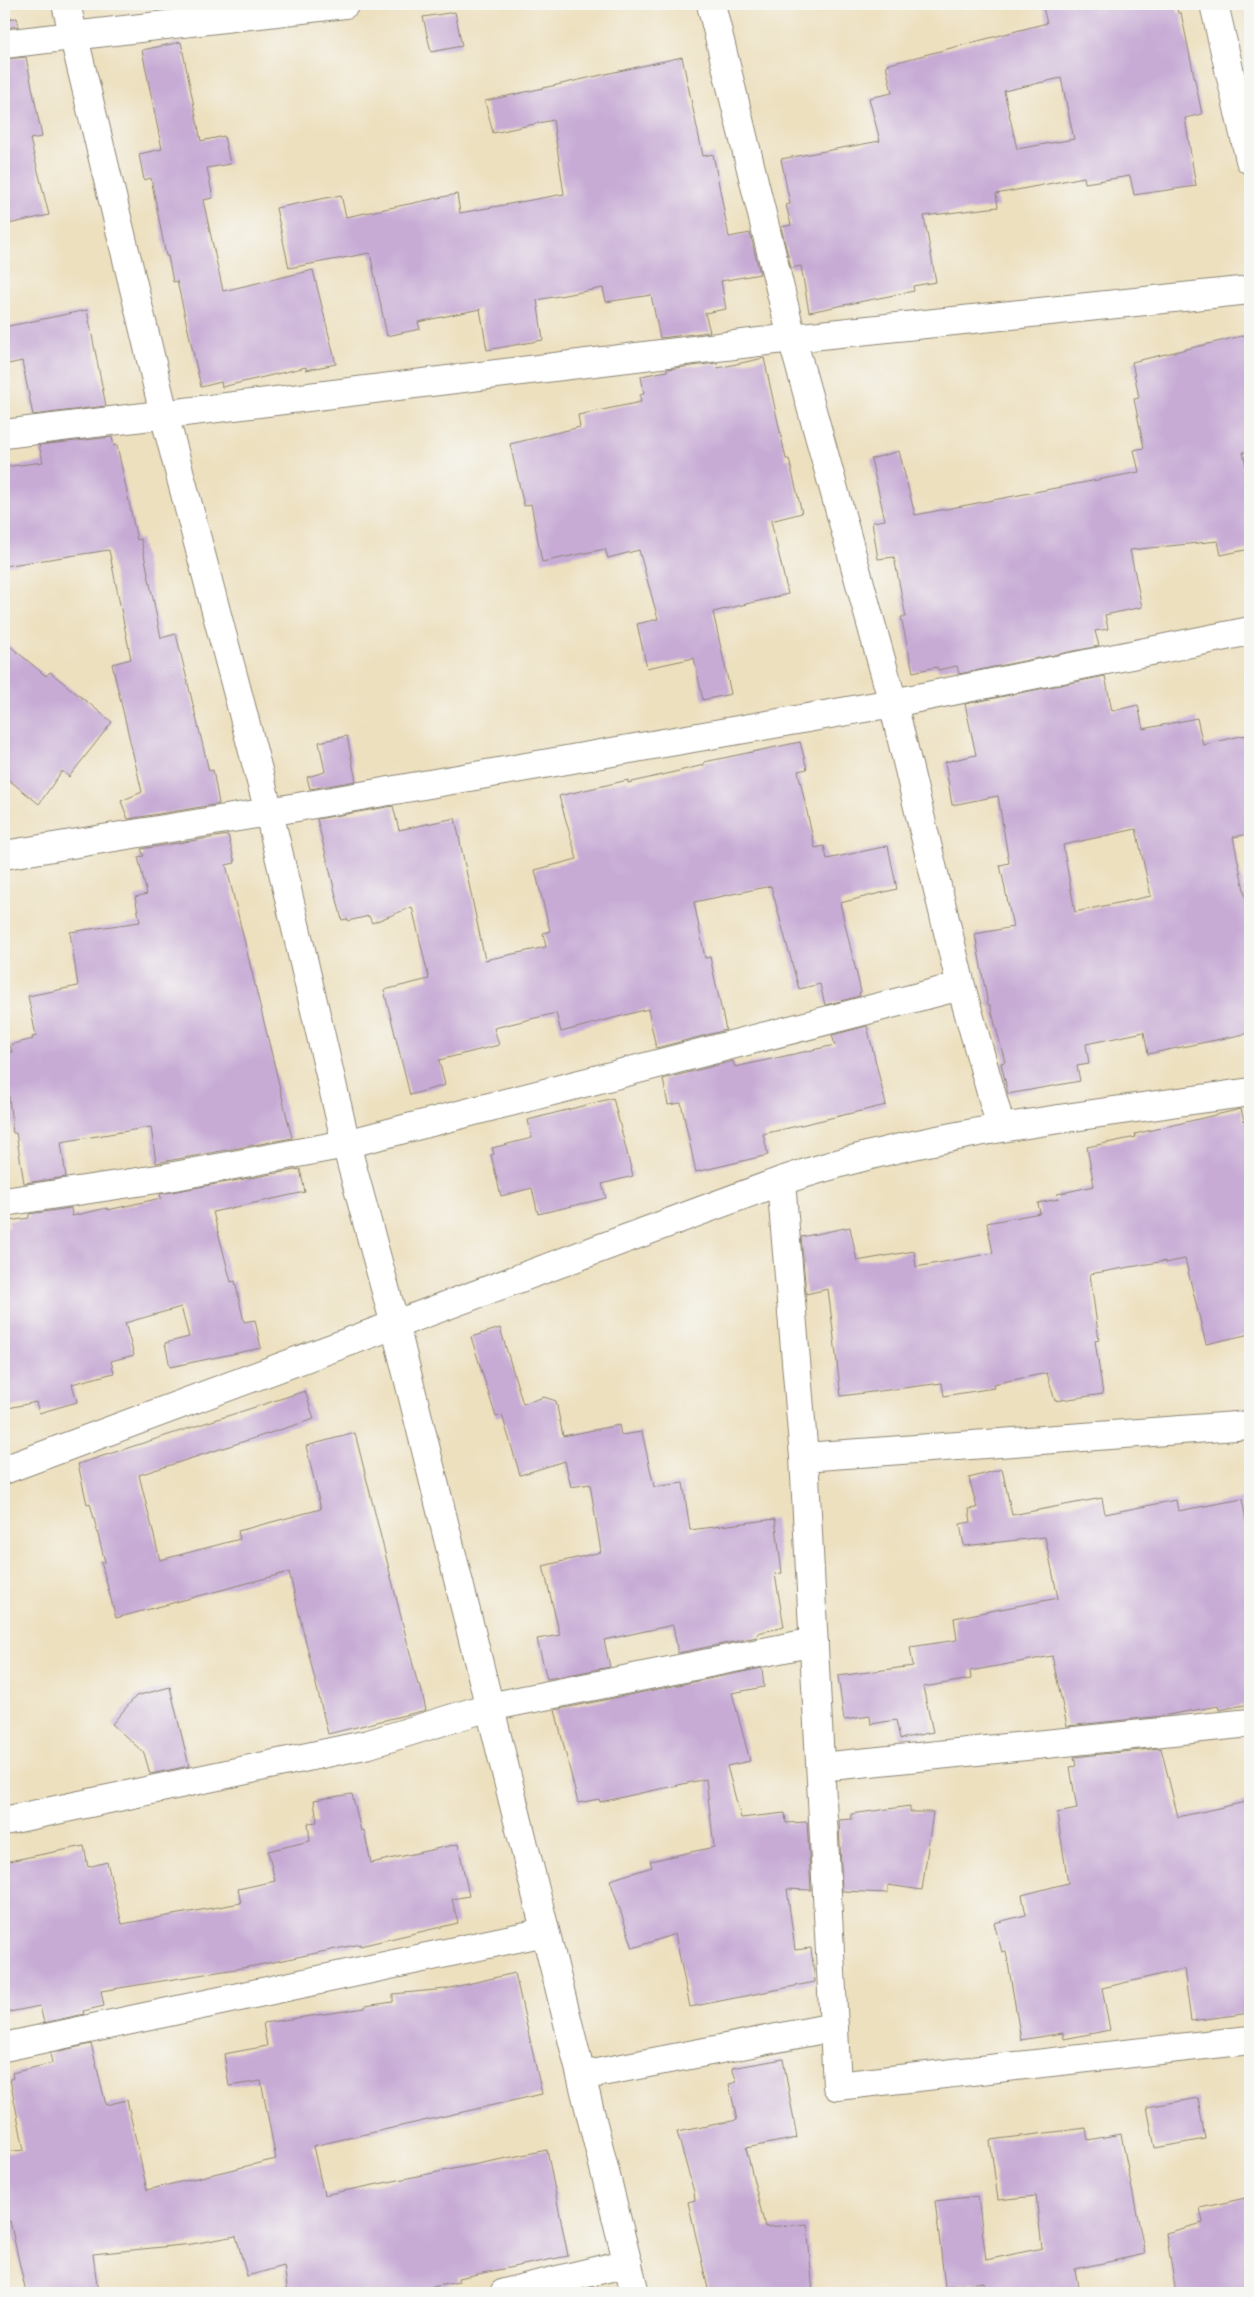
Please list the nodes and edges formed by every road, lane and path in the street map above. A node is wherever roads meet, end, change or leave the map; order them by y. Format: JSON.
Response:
{"nodes":[{"id":1,"x":66,"y":4,"type":"edge"},
{"id":2,"x":345,"y":4,"type":"edge"},
{"id":3,"x":711,"y":4,"type":"edge"},
{"id":4,"x":1214,"y":4,"type":"edge"},
{"id":5,"x":74,"y":37,"type":"junction"},
{"id":6,"x":4,"y":44,"type":"edge"},
{"id":7,"x":1250,"y":160,"type":"edge"},
{"id":8,"x":1250,"y":290,"type":"edge"},
{"id":9,"x":792,"y":338,"type":"junction"},
{"id":10,"x":164,"y":414,"type":"junction"},
{"id":11,"x":4,"y":434,"type":"edge"},
{"id":12,"x":1250,"y":631,"type":"edge"},
{"id":13,"x":893,"y":703,"type":"junction"},
{"id":14,"x":269,"y":812,"type":"junction"},
{"id":15,"x":4,"y":855,"type":"edge"},
{"id":16,"x":961,"y":986,"type":"junction"},
{"id":17,"x":1250,"y":1092,"type":"edge"},
{"id":18,"x":1001,"y":1128,"type":"junction"},
{"id":19,"x":346,"y":1144,"type":"junction"},
{"id":20,"x":781,"y":1181,"type":"junction"},
{"id":21,"x":4,"y":1202,"type":"edge"},
{"id":22,"x":395,"y":1326,"type":"junction"},
{"id":23,"x":1250,"y":1425,"type":"edge"},
{"id":24,"x":804,"y":1457,"type":"junction"},
{"id":25,"x":4,"y":1470,"type":"edge"},
{"id":26,"x":814,"y":1642,"type":"junction"},
{"id":27,"x":489,"y":1707,"type":"junction"},
{"id":28,"x":1250,"y":1723,"type":"edge"},
{"id":29,"x":821,"y":1767,"type":"junction"},
{"id":30,"x":4,"y":1821,"type":"edge"},
{"id":31,"x":545,"y":1932,"type":"junction"},
{"id":32,"x":834,"y":2027,"type":"junction"},
{"id":33,"x":1250,"y":2040,"type":"edge"},
{"id":34,"x":4,"y":2047,"type":"edge"},
{"id":35,"x":581,"y":2076,"type":"junction"},
{"id":36,"x":628,"y":2263,"type":"junction"},
{"id":37,"x":504,"y":2293,"type":"edge"},
{"id":38,"x":635,"y":2293,"type":"edge"}],
"edges":[{"from":1,"to":5,"type":"street"},
{"from":2,"to":5,"type":"street"},
{"from":3,"to":9,"type":"street"},
{"from":4,"to":7,"type":"street"},
{"from":5,"to":6,"type":"street"},
{"from":5,"to":10,"type":"street"},
{"from":8,"to":9,"type":"street"},
{"from":9,"to":10,"type":"street"},
{"from":9,"to":13,"type":"street"},
{"from":10,"to":11,"type":"street"},
{"from":10,"to":14,"type":"street"},
{"from":12,"to":13,"type":"street"},
{"from":13,"to":14,"type":"street"},
{"from":13,"to":16,"type":"street"},
{"from":14,"to":15,"type":"street"},
{"from":14,"to":19,"type":"street"},
{"from":16,"to":18,"type":"street"},
{"from":16,"to":19,"type":"street"},
{"from":17,"to":18,"type":"street"},
{"from":18,"to":20,"type":"street"},
{"from":19,"to":21,"type":"street"},
{"from":19,"to":22,"type":"street"},
{"from":20,"to":22,"type":"street"},
{"from":20,"to":24,"type":"street"},
{"from":22,"to":25,"type":"street"},
{"from":22,"to":27,"type":"street"},
{"from":23,"to":24,"type":"street"},
{"from":24,"to":26,"type":"street"},
{"from":26,"to":27,"type":"street"},
{"from":26,"to":29,"type":"street"},
{"from":27,"to":30,"type":"street"},
{"from":27,"to":31,"type":"street"},
{"from":28,"to":29,"type":"street"},
{"from":29,"to":32,"type":"street"},
{"from":31,"to":34,"type":"street"},
{"from":31,"to":35,"type":"street"},
{"from":32,"to":33,"type":"street"},
{"from":32,"to":35,"type":"street"},
{"from":35,"to":36,"type":"street"},
{"from":36,"to":37,"type":"street"},
{"from":36,"to":38,"type":"street"}]}
